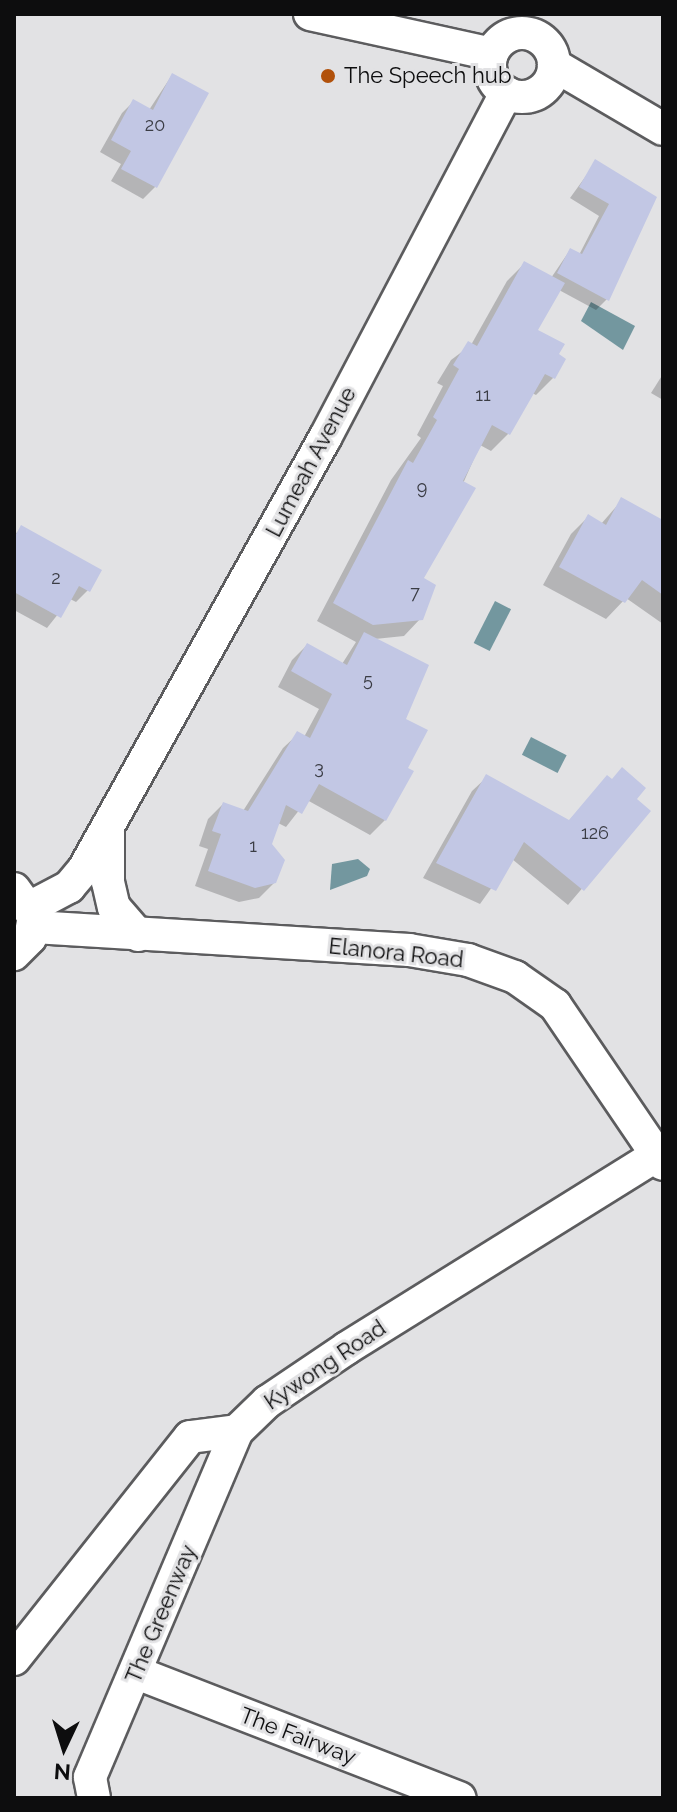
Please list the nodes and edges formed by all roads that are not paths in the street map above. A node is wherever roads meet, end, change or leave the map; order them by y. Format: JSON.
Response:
{"nodes":[{"id":1,"x":310,"y":14,"type":"edge"},
{"id":2,"x":536,"y":25,"type":"edge"},
{"id":3,"x":492,"y":54,"type":"junction"},
{"id":4,"x":554,"y":65,"type":"junction"},
{"id":5,"x":506,"y":93,"type":"junction"},
{"id":6,"x":663,"y":129,"type":"edge"},
{"id":7,"x":109,"y":827,"type":"junction"},
{"id":8,"x":26,"y":908,"type":"edge"},
{"id":9,"x":138,"y":935,"type":"junction"},
{"id":10,"x":14,"y":954,"type":"edge"},
{"id":11,"x":660,"y":1159,"type":"edge"},
{"id":12,"x":237,"y":1431,"type":"junction"},
{"id":13,"x":14,"y":1659,"type":"edge"},
{"id":14,"x":137,"y":1673,"type":"junction"},
{"id":15,"x":94,"y":1798,"type":"edge"},
{"id":16,"x":460,"y":1798,"type":"edge"}],
"edges":[{"from":1,"to":3,"type":"street"},
{"from":2,"to":3,"type":"street"},
{"from":2,"to":4,"type":"street"},
{"from":3,"to":5,"type":"street"},
{"from":4,"to":5,"type":"street"},
{"from":4,"to":6,"type":"street"},
{"from":5,"to":7,"type":"street","name":"Lumeah Avenue"},
{"from":7,"to":8,"type":"street","name":"Lumeah Avenue"},
{"from":7,"to":9,"type":"street"},
{"from":8,"to":9,"type":"street","name":"Elanora Road"},
{"from":8,"to":10,"type":"street"},
{"from":9,"to":11,"type":"street","name":"Elanora Road"},
{"from":11,"to":12,"type":"street","name":"Kywong Road"},
{"from":12,"to":13,"type":"street"},
{"from":12,"to":14,"type":"street","name":"The Greenway"},
{"from":14,"to":15,"type":"street","name":"The Greenway"},
{"from":14,"to":16,"type":"street","name":"The Fairway"}]}
